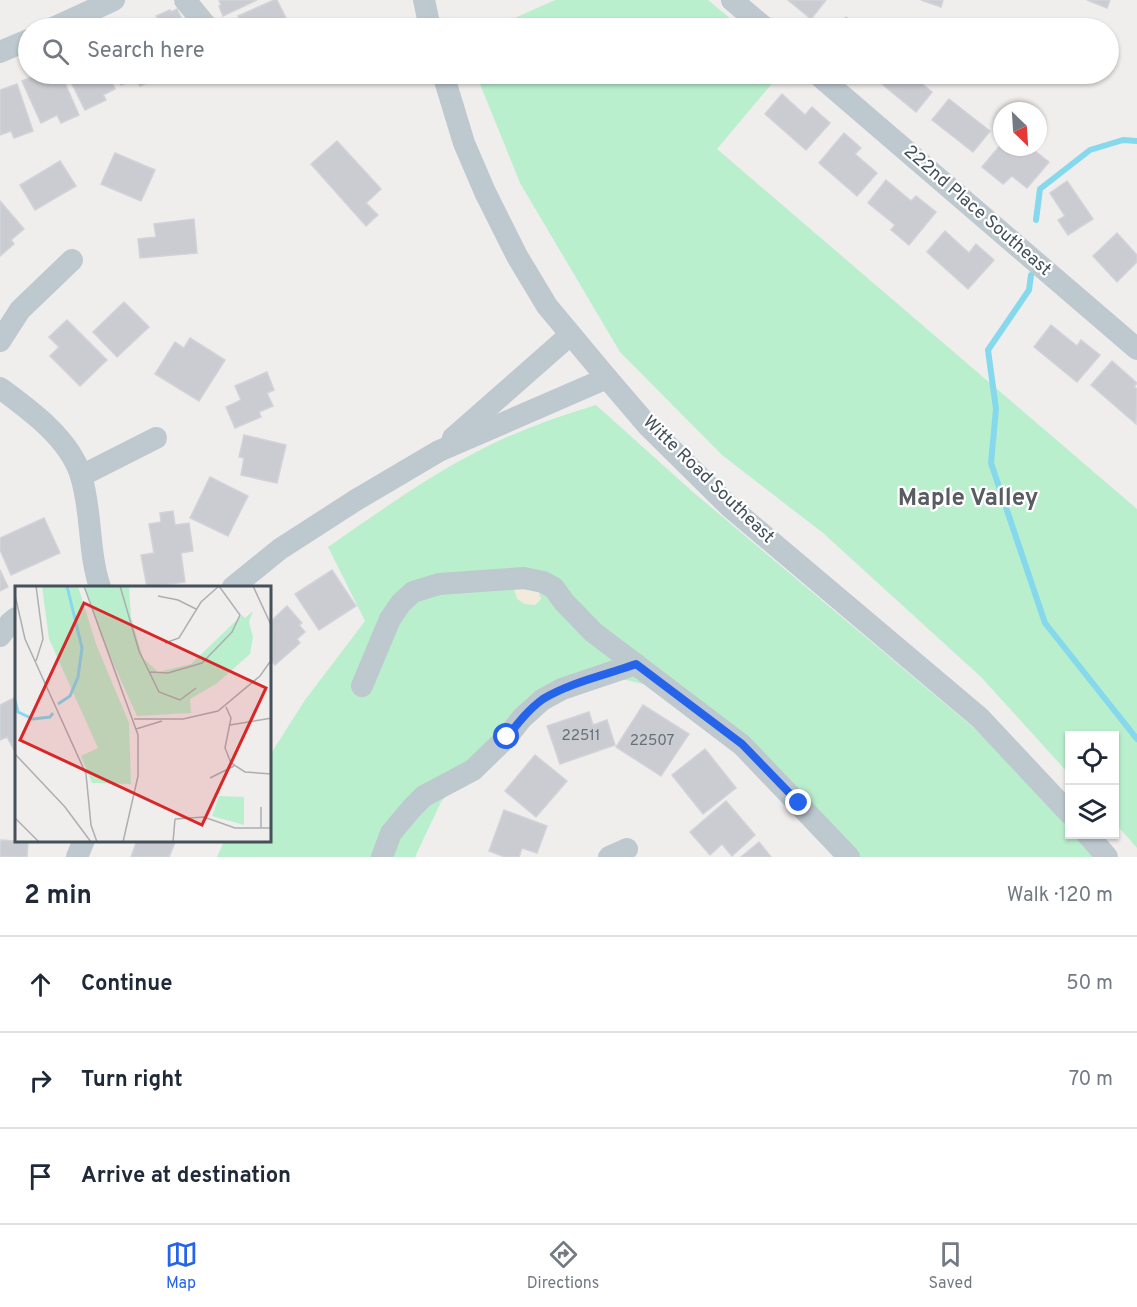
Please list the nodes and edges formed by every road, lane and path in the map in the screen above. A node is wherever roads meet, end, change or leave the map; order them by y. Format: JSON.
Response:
{"nodes":[{"id":1,"x":114,"y":0,"type":"edge"},
{"id":2,"x":185,"y":0,"type":"edge"},
{"id":3,"x":424,"y":0,"type":"edge"},
{"id":4,"x":732,"y":0,"type":"edge"},
{"id":5,"x":74,"y":18,"type":"edge"},
{"id":6,"x":200,"y":18,"type":"edge"},
{"id":7,"x":428,"y":18,"type":"edge"},
{"id":8,"x":753,"y":18,"type":"edge"},
{"id":9,"x":18,"y":44,"type":"edge"},
{"id":10,"x":0,"y":52,"type":"edge"},
{"id":11,"x":446,"y":84,"type":"edge"},
{"id":12,"x":829,"y":84,"type":"edge"},
{"id":13,"x":72,"y":260,"type":"dead end"},
{"id":14,"x":570,"y":334,"type":"junction"},
{"id":15,"x":0,"y":341,"type":"edge"},
{"id":16,"x":1137,"y":349,"type":"edge"},
{"id":17,"x":607,"y":378,"type":"junction"},
{"id":18,"x":0,"y":388,"type":"edge"},
{"id":19,"x":156,"y":438,"type":"dead end"},
{"id":20,"x":439,"y":451,"type":"junction"},
{"id":21,"x":81,"y":476,"type":"junction"},
{"id":22,"x":92,"y":584,"type":"edge"},
{"id":23,"x":233,"y":586,"type":"edge"},
{"id":24,"x":15,"y":619,"type":"edge"},
{"id":25,"x":0,"y":636,"type":"edge"},
{"id":26,"x":636,"y":664,"type":"junction"},
{"id":27,"x":362,"y":686,"type":"dead end"},
{"id":28,"x":1065,"y":809,"type":"edge"},
{"id":29,"x":1091,"y":839,"type":"edge"},
{"id":30,"x":83,"y":842,"type":"edge"},
{"id":31,"x":77,"y":857,"type":"edge"},
{"id":32,"x":382,"y":857,"type":"edge"},
{"id":33,"x":849,"y":857,"type":"edge"},
{"id":34,"x":1107,"y":857,"type":"edge"}],
"edges":[{"from":1,"to":5,"type":"street"},
{"from":2,"to":6,"type":"street"},
{"from":3,"to":7,"type":"street"},
{"from":4,"to":8,"type":"street"},
{"from":9,"to":10,"type":"street"},
{"from":11,"to":14,"type":"street","name":"Witte Road Southeast"},
{"from":12,"to":16,"type":"street","name":"222nd Place Southeast"},
{"from":13,"to":15,"type":"street"},
{"from":14,"to":17,"type":"street","name":"Witte Road Southeast"},
{"from":14,"to":20,"type":"street"},
{"from":17,"to":20,"type":"street"},
{"from":17,"to":28,"type":"street","name":"Witte Road Southeast"},
{"from":18,"to":21,"type":"street"},
{"from":19,"to":21,"type":"street"},
{"from":20,"to":23,"type":"street"},
{"from":21,"to":22,"type":"street"},
{"from":24,"to":25,"type":"street"},
{"from":26,"to":27,"type":"street"},
{"from":26,"to":32,"type":"street"},
{"from":26,"to":33,"type":"street"},
{"from":29,"to":34,"type":"street"},
{"from":30,"to":31,"type":"street"}]}
